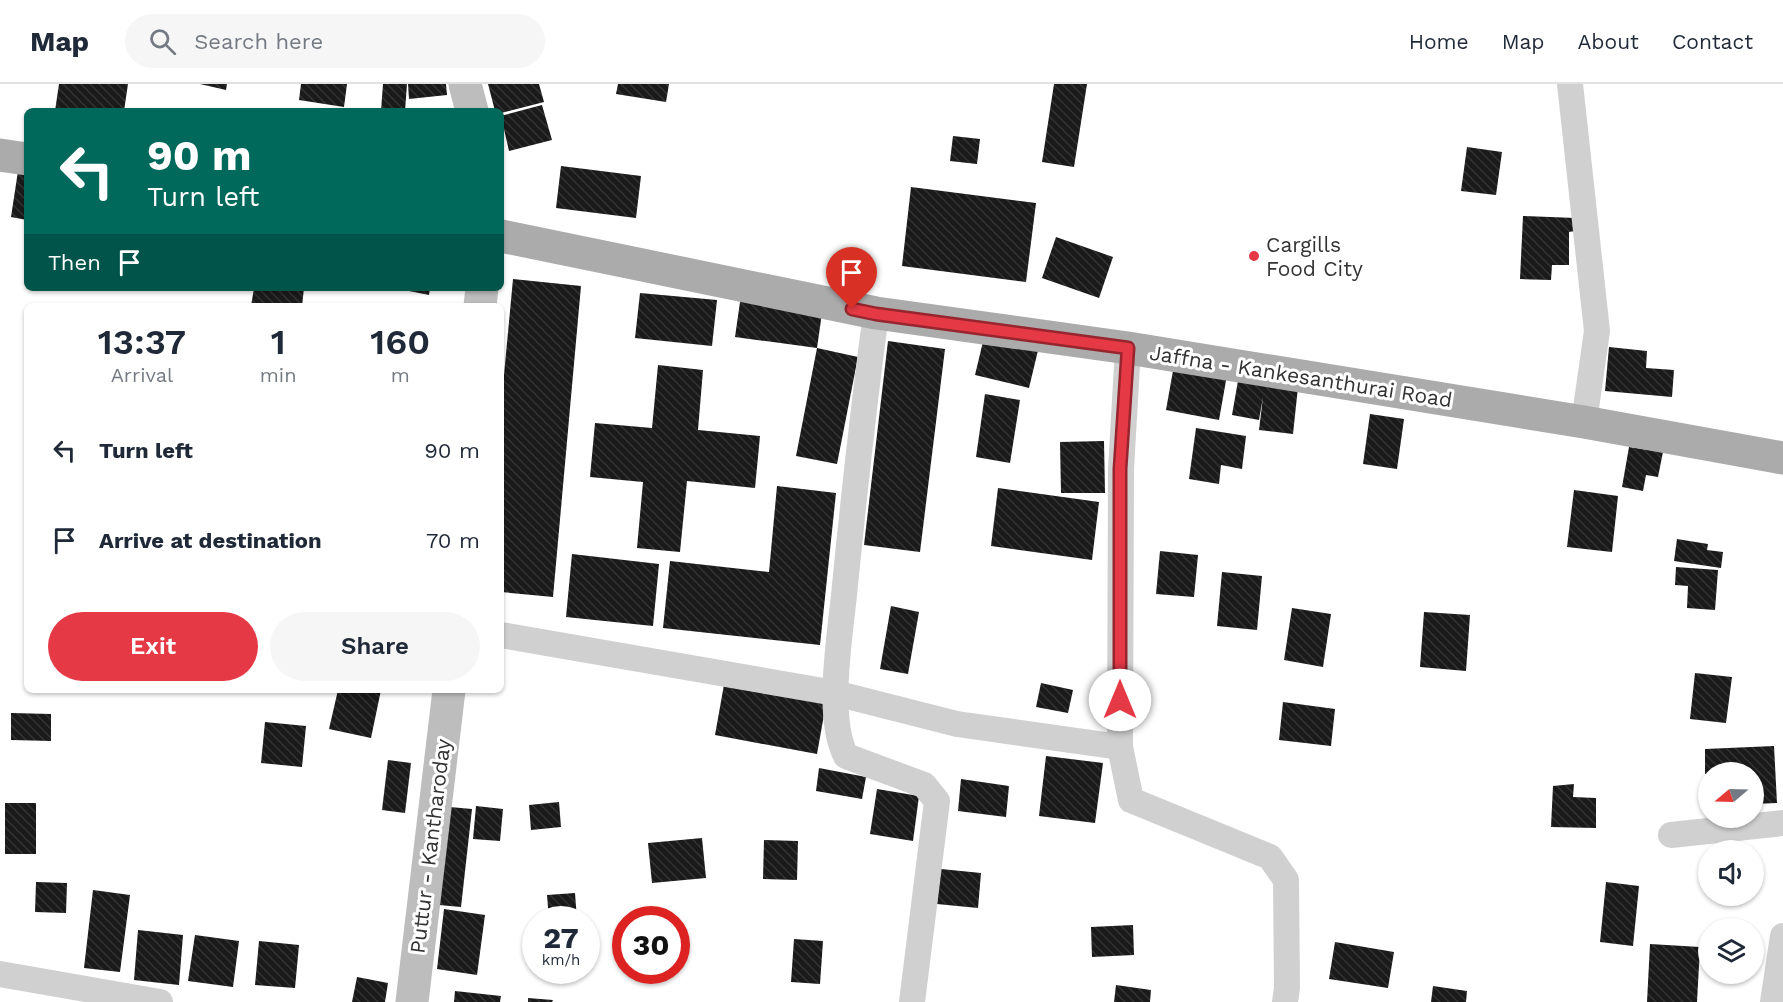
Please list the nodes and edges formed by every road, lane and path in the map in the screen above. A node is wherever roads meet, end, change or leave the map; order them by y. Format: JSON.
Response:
{"nodes":[{"id":1,"x":465,"y":84,"type":"edge"},
{"id":2,"x":1570,"y":84,"type":"edge"},
{"id":3,"x":471,"y":108,"type":"edge"},
{"id":4,"x":0,"y":155,"type":"edge"},
{"id":5,"x":24,"y":159,"type":"edge"},
{"id":6,"x":504,"y":237,"type":"edge"},
{"id":7,"x":876,"y":314,"type":"junction"},
{"id":8,"x":1128,"y":348,"type":"junction"},
{"id":9,"x":1584,"y":422,"type":"junction"},
{"id":10,"x":1783,"y":458,"type":"edge"},
{"id":11,"x":504,"y":636,"type":"edge"},
{"id":12,"x":449,"y":693,"type":"edge"},
{"id":13,"x":835,"y":693,"type":"junction"},
{"id":14,"x":1120,"y":747,"type":"junction"},
{"id":15,"x":1783,"y":823,"type":"edge"},
{"id":16,"x":1671,"y":835,"type":"dead end"},
{"id":17,"x":1783,"y":936,"type":"edge"},
{"id":18,"x":0,"y":974,"type":"edge"},
{"id":19,"x":1777,"y":994,"type":"edge"},
{"id":20,"x":160,"y":1002,"type":"edge"},
{"id":21,"x":412,"y":1002,"type":"edge"},
{"id":22,"x":912,"y":1002,"type":"edge"},
{"id":23,"x":1284,"y":1002,"type":"edge"}],
"edges":[{"from":1,"to":3,"type":"main road"},
{"from":2,"to":9,"type":"street"},
{"from":4,"to":5,"type":"main road"},
{"from":6,"to":7,"type":"main road","name":"Jaffna - Kankesanthurai Road"},
{"from":7,"to":8,"type":"main road","name":"Jaffna - Kankesanthurai Road"},
{"from":7,"to":13,"type":"street"},
{"from":8,"to":9,"type":"main road","name":"Jaffna - Kankesanthurai Road"},
{"from":8,"to":14,"type":"street"},
{"from":9,"to":10,"type":"main road","name":"Jaffna - Kankesanthurai Road"},
{"from":11,"to":13,"type":"street"},
{"from":12,"to":21,"type":"main road","name":"Puttur - Kantharoday"},
{"from":13,"to":14,"type":"street"},
{"from":13,"to":22,"type":"street"},
{"from":14,"to":23,"type":"street"},
{"from":15,"to":16,"type":"street"},
{"from":17,"to":19,"type":"street"},
{"from":18,"to":20,"type":"street"}]}
